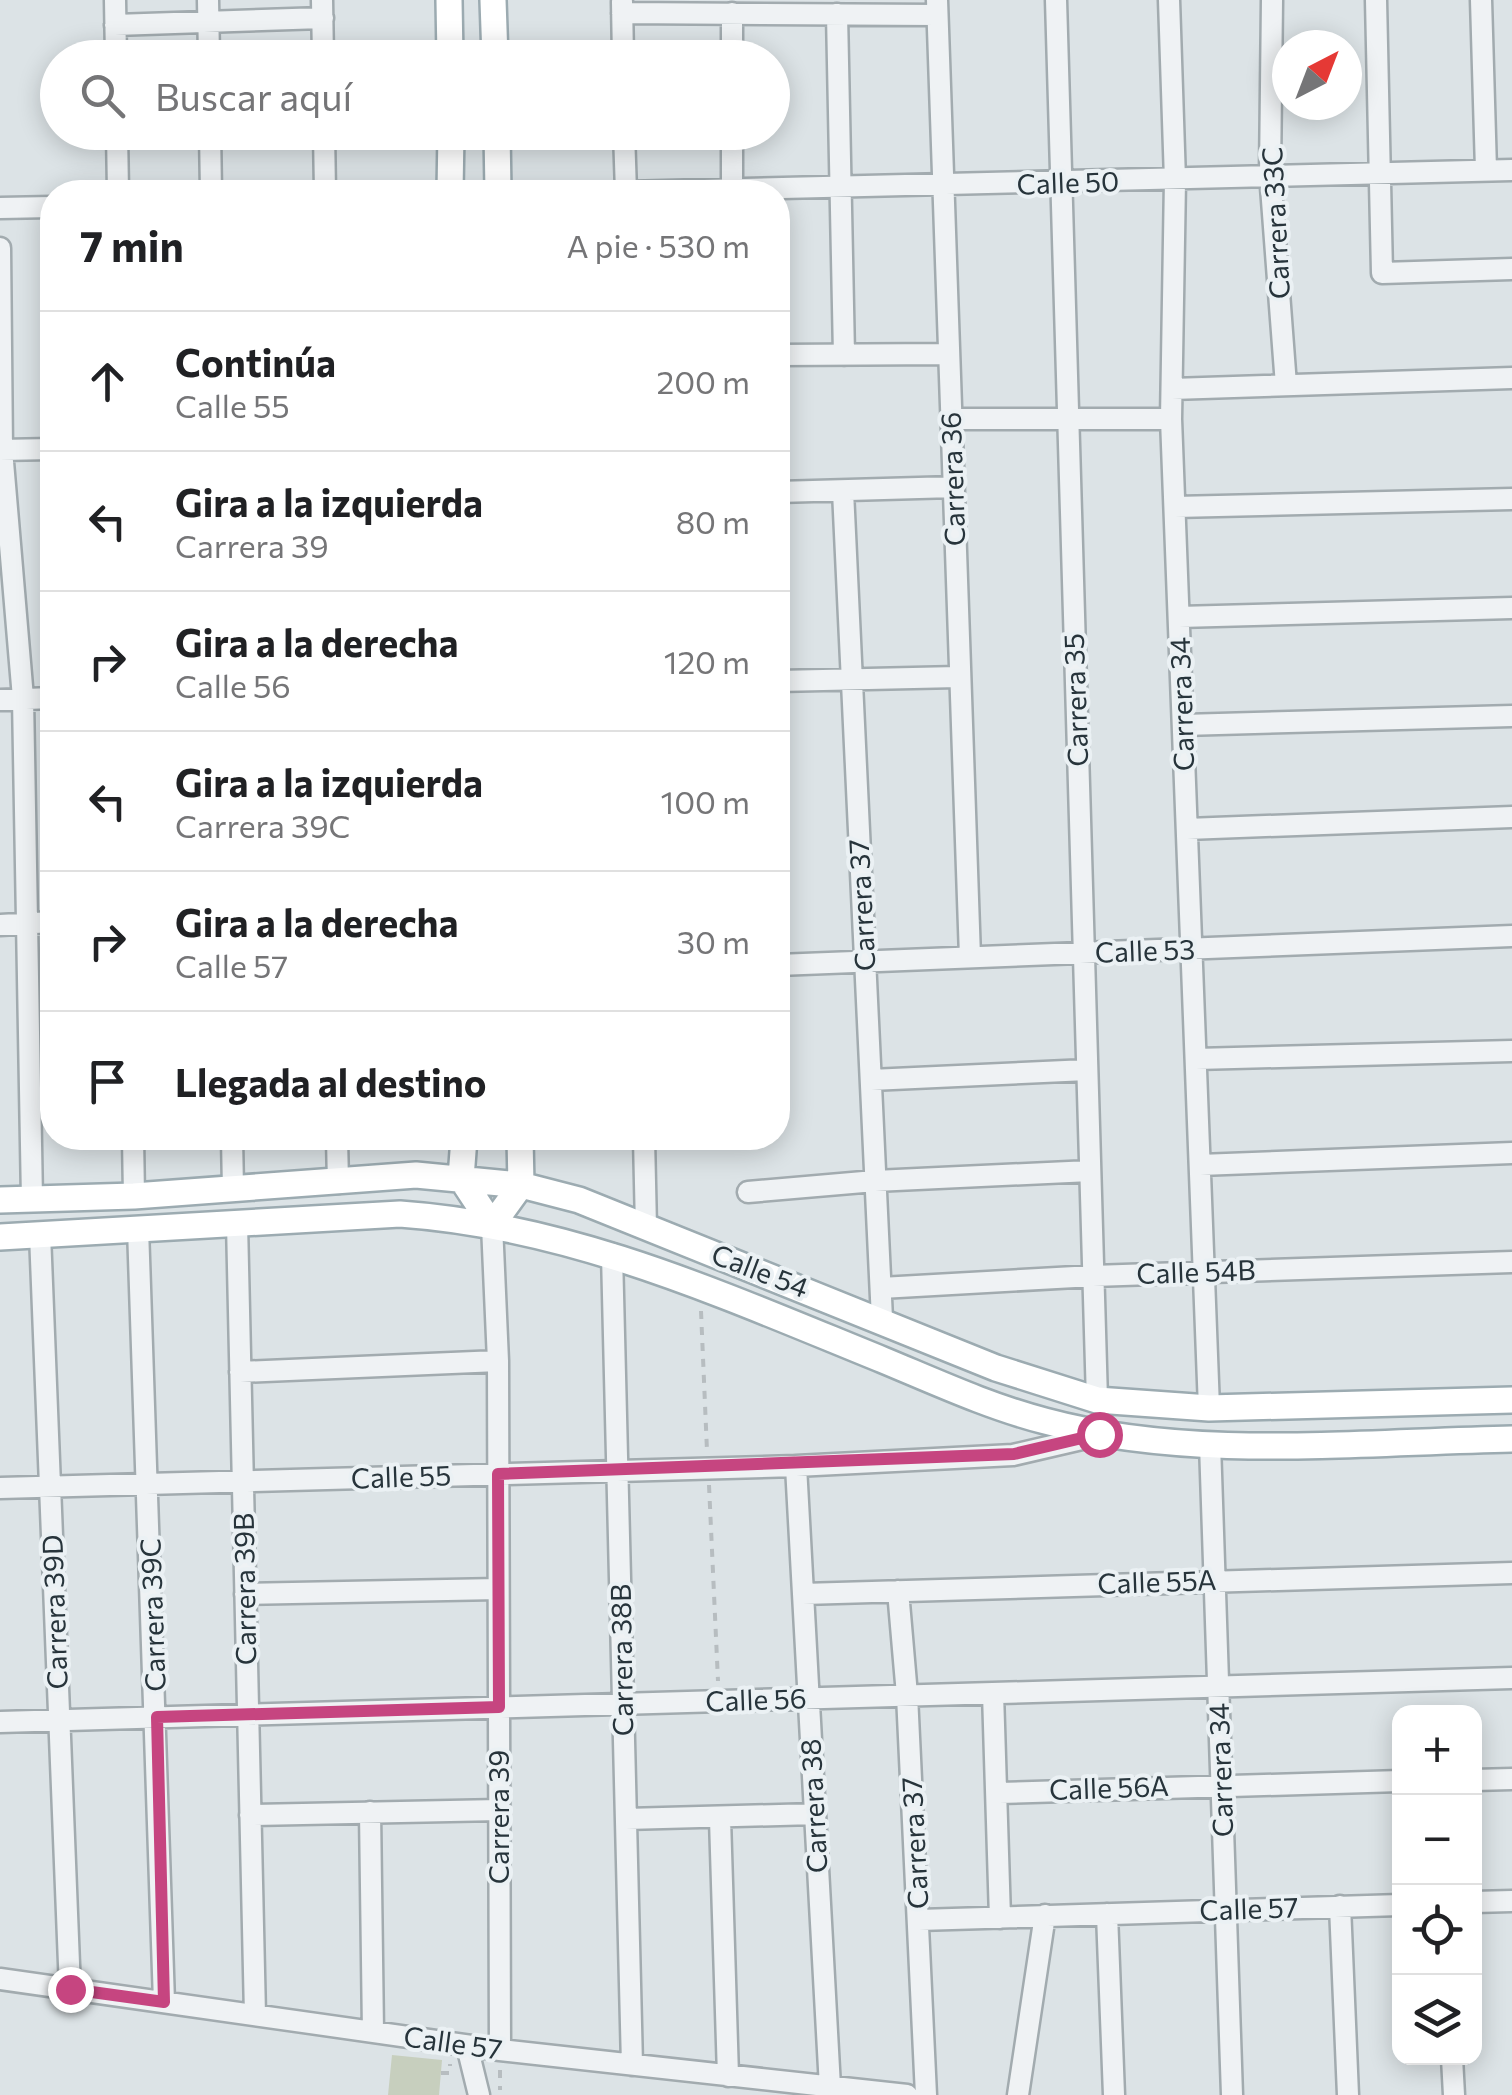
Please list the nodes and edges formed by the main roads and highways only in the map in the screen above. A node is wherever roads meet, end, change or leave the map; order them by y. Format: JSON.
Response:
{"nodes":[{"id":1,"x":449,"y":0,"type":"edge"},
{"id":2,"x":494,"y":0,"type":"edge"},
{"id":3,"x":450,"y":40,"type":"edge"},
{"id":4,"x":495,"y":40,"type":"edge"},
{"id":5,"x":451,"y":150,"type":"edge"},
{"id":6,"x":497,"y":150,"type":"edge"},
{"id":7,"x":450,"y":180,"type":"edge"},
{"id":8,"x":498,"y":180,"type":"edge"},
{"id":9,"x":454,"y":1150,"type":"edge"},
{"id":10,"x":462,"y":1150,"type":"edge"},
{"id":11,"x":520,"y":1150,"type":"edge"},
{"id":12,"x":524,"y":1150,"type":"edge"},
{"id":13,"x":416,"y":1175,"type":"junction"},
{"id":14,"x":462,"y":1178,"type":"junction"},
{"id":15,"x":521,"y":1186,"type":"junction"},
{"id":16,"x":0,"y":1200,"type":"edge"},
{"id":17,"x":580,"y":1200,"type":"junction"},
{"id":18,"x":492,"y":1225,"type":"junction"},
{"id":19,"x":0,"y":1236,"type":"edge"},
{"id":20,"x":1512,"y":1400,"type":"edge"},
{"id":21,"x":1512,"y":1440,"type":"edge"}],
"edges":[{"from":1,"to":3,"type":"main road"},
{"from":2,"to":4,"type":"main road"},
{"from":5,"to":7,"type":"main road"},
{"from":6,"to":8,"type":"main road"},
{"from":9,"to":13,"type":"main road"},
{"from":10,"to":14,"type":"main road"},
{"from":11,"to":15,"type":"main road"},
{"from":12,"to":17,"type":"main road"},
{"from":13,"to":14,"type":"main road","name":"Calle 54"},
{"from":13,"to":16,"type":"main road","name":"Calle 54"},
{"from":14,"to":15,"type":"main road","name":"Calle 54"},
{"from":14,"to":18,"type":"main road"},
{"from":15,"to":17,"type":"main road","name":"Calle 54"},
{"from":15,"to":18,"type":"main road"},
{"from":17,"to":20,"type":"main road","name":"Calle 54"},
{"from":18,"to":19,"type":"main road","name":"Calle 54"},
{"from":18,"to":21,"type":"main road","name":"Calle 54"}]}
